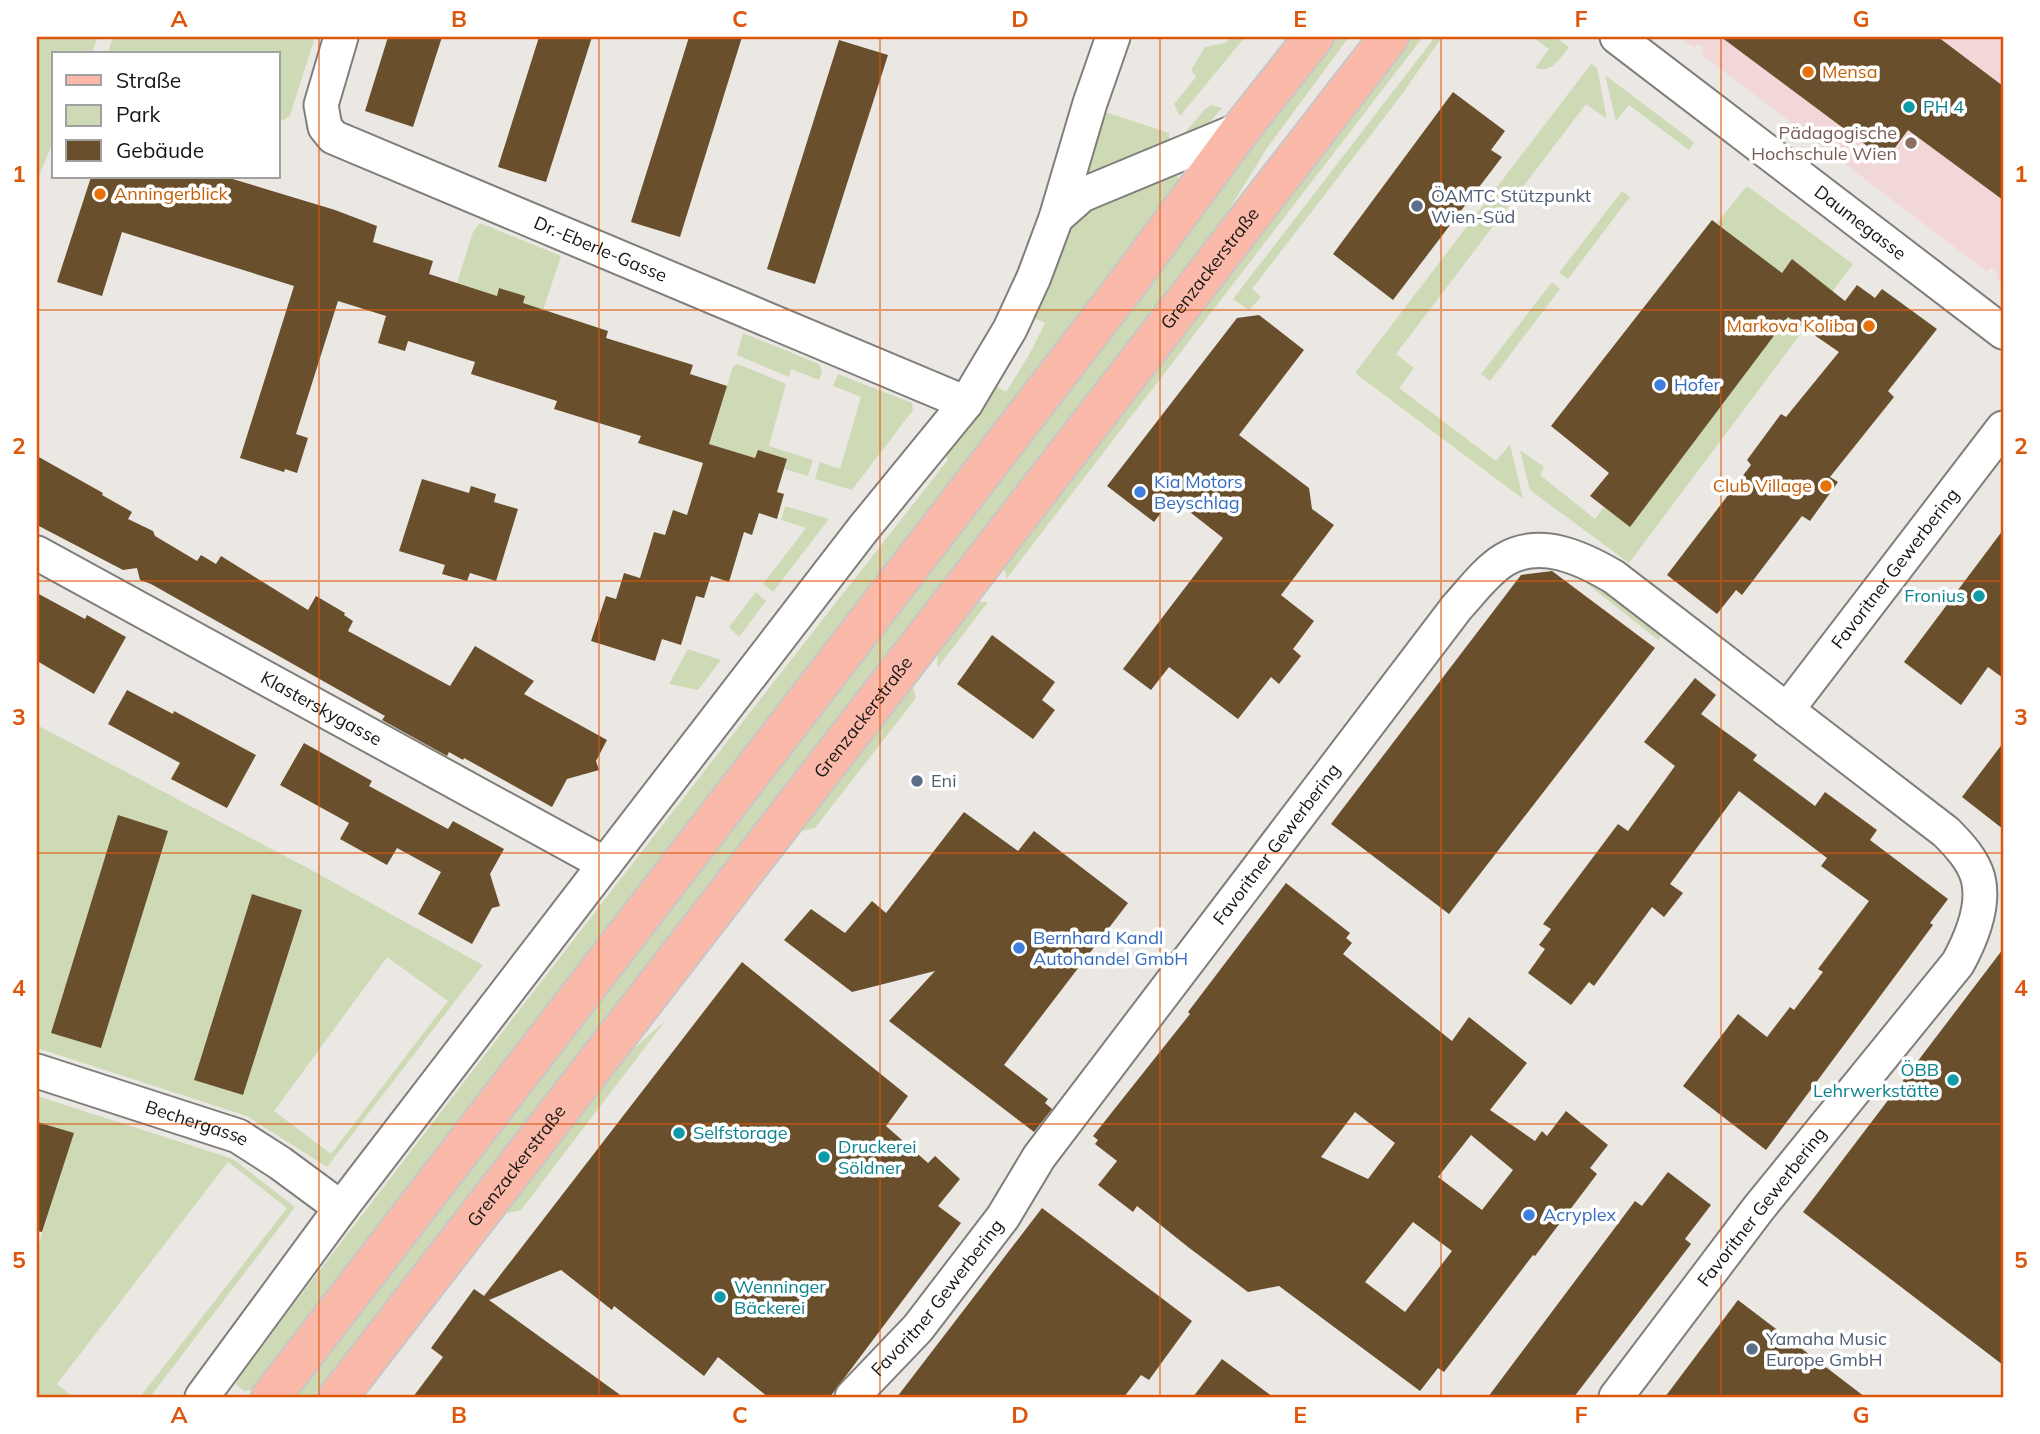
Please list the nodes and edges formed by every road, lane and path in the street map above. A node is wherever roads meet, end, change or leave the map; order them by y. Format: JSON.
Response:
{"nodes":[{"id":1,"x":341,"y":37,"type":"edge"},
{"id":2,"x":1113,"y":37,"type":"edge"},
{"id":3,"x":1314,"y":37,"type":"edge"},
{"id":4,"x":1389,"y":37,"type":"edge"},
{"id":5,"x":1618,"y":37,"type":"edge"},
{"id":6,"x":1241,"y":129,"type":"junction"},
{"id":7,"x":1056,"y":218,"type":"junction"},
{"id":8,"x":2003,"y":332,"type":"edge"},
{"id":9,"x":966,"y":403,"type":"junction"},
{"id":10,"x":2003,"y":428,"type":"edge"},
{"id":11,"x":37,"y":552,"type":"edge"},
{"id":12,"x":1787,"y":710,"type":"junction"},
{"id":13,"x":605,"y":864,"type":"junction"},
{"id":14,"x":37,"y":1071,"type":"edge"},
{"id":15,"x":341,"y":1208,"type":"junction"},
{"id":16,"x":213,"y":1393,"type":"edge"},
{"id":17,"x":271,"y":1397,"type":"edge"},
{"id":18,"x":338,"y":1397,"type":"edge"},
{"id":19,"x":852,"y":1397,"type":"edge"},
{"id":20,"x":1616,"y":1397,"type":"edge"}],
"edges":[{"from":1,"to":9,"type":"street","name":"Dr.-Eberle-Gasse"},
{"from":2,"to":7,"type":"street"},
{"from":3,"to":6,"type":"main road"},
{"from":4,"to":18,"type":"main road","name":"Grenzackerstraße"},
{"from":5,"to":8,"type":"street","name":"Daumegasse"},
{"from":6,"to":7,"type":"street"},
{"from":6,"to":17,"type":"main road"},
{"from":7,"to":9,"type":"street"},
{"from":9,"to":13,"type":"street"},
{"from":10,"to":12,"type":"street","name":"Favoritner Gewerbering"},
{"from":11,"to":13,"type":"street","name":"Klasterskygasse"},
{"from":12,"to":19,"type":"street","name":"Favoritner Gewerbering"},
{"from":12,"to":20,"type":"street","name":"Favoritner Gewerbering"},
{"from":13,"to":15,"type":"street"},
{"from":14,"to":15,"type":"street","name":"Bechergasse"},
{"from":15,"to":16,"type":"street"}]}
